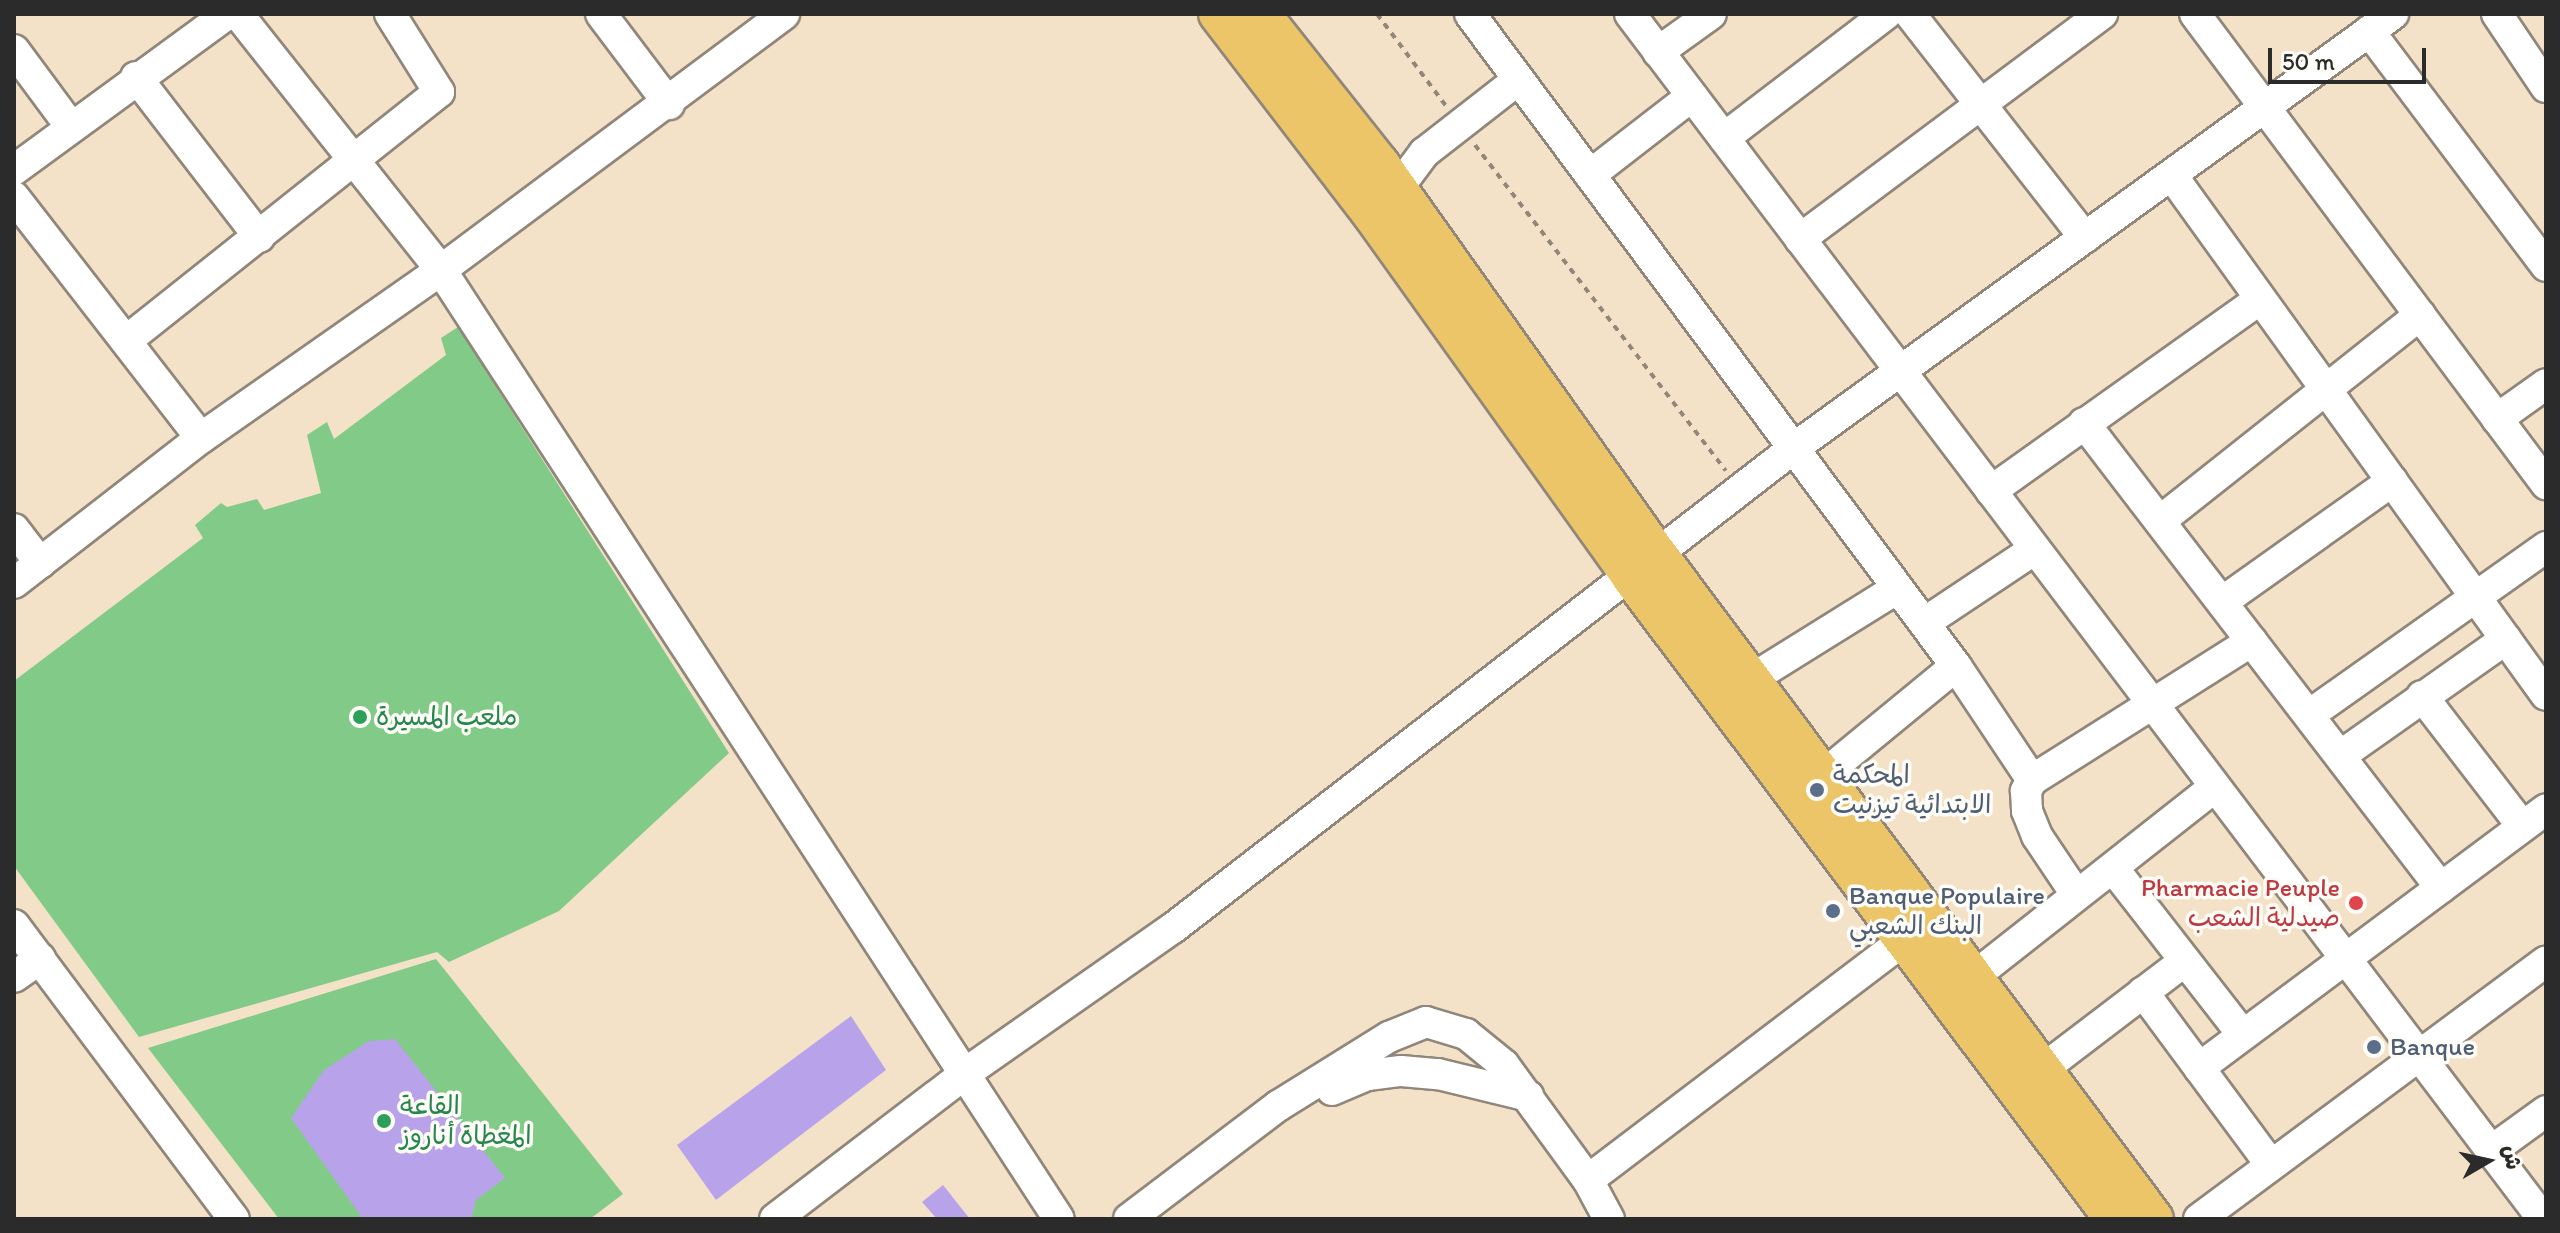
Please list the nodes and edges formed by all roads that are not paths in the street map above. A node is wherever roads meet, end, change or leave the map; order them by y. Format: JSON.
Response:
{"nodes":[{"id":1,"x":227,"y":14,"type":"edge"},
{"id":2,"x":238,"y":14,"type":"edge"},
{"id":3,"x":390,"y":14,"type":"edge"},
{"id":4,"x":601,"y":14,"type":"edge"},
{"id":5,"x":784,"y":14,"type":"edge"},
{"id":6,"x":1218,"y":14,"type":"edge"},
{"id":7,"x":1261,"y":14,"type":"edge"},
{"id":8,"x":1470,"y":14,"type":"edge"},
{"id":9,"x":1630,"y":14,"type":"edge"},
{"id":10,"x":1711,"y":14,"type":"edge"},
{"id":11,"x":1886,"y":14,"type":"edge"},
{"id":12,"x":1910,"y":14,"type":"edge"},
{"id":13,"x":2102,"y":14,"type":"edge"},
{"id":14,"x":2195,"y":14,"type":"edge"},
{"id":15,"x":2497,"y":14,"type":"edge"},
{"id":16,"x":2381,"y":23,"type":"edge"},
{"id":17,"x":14,"y":50,"type":"edge"},
{"id":18,"x":1658,"y":52,"type":"junction"},
{"id":19,"x":136,"y":77,"type":"junction"},
{"id":20,"x":1519,"y":79,"type":"junction"},
{"id":21,"x":2546,"y":87,"type":"edge"},
{"id":22,"x":1692,"y":96,"type":"junction"},
{"id":23,"x":669,"y":104,"type":"junction"},
{"id":24,"x":1982,"y":106,"type":"junction"},
{"id":25,"x":2264,"y":106,"type":"junction"},
{"id":26,"x":71,"y":127,"type":"junction"},
{"id":27,"x":1724,"y":138,"type":"junction"},
{"id":28,"x":356,"y":163,"type":"junction"},
{"id":29,"x":14,"y":170,"type":"edge"},
{"id":30,"x":1590,"y":175,"type":"junction"},
{"id":31,"x":2173,"y":177,"type":"junction"},
{"id":32,"x":1376,"y":190,"type":"junction"},
{"id":33,"x":14,"y":197,"type":"edge"},
{"id":34,"x":259,"y":237,"type":"junction"},
{"id":35,"x":2085,"y":238,"type":"junction"},
{"id":36,"x":1800,"y":239,"type":"junction"},
{"id":37,"x":2544,"y":260,"type":"edge"},
{"id":38,"x":441,"y":270,"type":"junction"},
{"id":39,"x":2260,"y":299,"type":"junction"},
{"id":40,"x":2420,"y":315,"type":"junction"},
{"id":41,"x":126,"y":341,"type":"junction"},
{"id":42,"x":1901,"y":372,"type":"junction"},
{"id":43,"x":2546,"y":384,"type":"edge"},
{"id":44,"x":2328,"y":392,"type":"junction"},
{"id":45,"x":2497,"y":419,"type":"junction"},
{"id":46,"x":2084,"y":423,"type":"junction"},
{"id":47,"x":201,"y":438,"type":"junction"},
{"id":48,"x":1794,"y":448,"type":"junction"},
{"id":49,"x":2392,"y":481,"type":"junction"},
{"id":50,"x":2546,"y":484,"type":"edge"},
{"id":51,"x":1991,"y":491,"type":"junction"},
{"id":52,"x":2160,"y":521,"type":"junction"},
{"id":53,"x":14,"y":529,"type":"edge"},
{"id":54,"x":2546,"y":547,"type":"edge"},
{"id":55,"x":2035,"y":549,"type":"junction"},
{"id":56,"x":40,"y":563,"type":"junction"},
{"id":57,"x":1645,"y":567,"type":"junction"},
{"id":58,"x":14,"y":583,"type":"edge"},
{"id":59,"x":1898,"y":588,"type":"junction"},
{"id":60,"x":2474,"y":595,"type":"junction"},
{"id":61,"x":2222,"y":602,"type":"junction"},
{"id":62,"x":1924,"y":623,"type":"junction"},
{"id":63,"x":2506,"y":639,"type":"junction"},
{"id":64,"x":2252,"y":641,"type":"junction"},
{"id":65,"x":1956,"y":666,"type":"junction"},
{"id":66,"x":1750,"y":680,"type":"junction"},
{"id":67,"x":2546,"y":695,"type":"edge"},
{"id":68,"x":2422,"y":696,"type":"junction"},
{"id":69,"x":2153,"y":705,"type":"junction"},
{"id":70,"x":2309,"y":715,"type":"junction"},
{"id":71,"x":2340,"y":756,"type":"junction"},
{"id":72,"x":1822,"y":776,"type":"junction"},
{"id":73,"x":2032,"y":780,"type":"junction"},
{"id":74,"x":2215,"y":787,"type":"junction"},
{"id":75,"x":2534,"y":817,"type":"edge"},
{"id":76,"x":2113,"y":868,"type":"junction"},
{"id":77,"x":2441,"y":888,"type":"junction"},
{"id":78,"x":2076,"y":894,"type":"junction"},
{"id":79,"x":14,"y":925,"type":"edge"},
{"id":80,"x":1916,"y":931,"type":"junction"},
{"id":81,"x":40,"y":959,"type":"junction"},
{"id":82,"x":2346,"y":959,"type":"junction"},
{"id":83,"x":2185,"y":961,"type":"junction"},
{"id":84,"x":2546,"y":961,"type":"edge"},
{"id":85,"x":14,"y":977,"type":"edge"},
{"id":86,"x":1972,"y":978,"type":"junction"},
{"id":87,"x":2143,"y":992,"type":"junction"},
{"id":88,"x":2242,"y":1034,"type":"junction"},
{"id":89,"x":2419,"y":1056,"type":"junction"},
{"id":90,"x":1364,"y":1064,"type":"junction"},
{"id":91,"x":2199,"y":1068,"type":"junction"},
{"id":92,"x":2043,"y":1069,"type":"junction"},
{"id":93,"x":967,"y":1072,"type":"junction"},
{"id":94,"x":1528,"y":1096,"type":"junction"},
{"id":95,"x":2546,"y":1111,"type":"edge"},
{"id":96,"x":2491,"y":1151,"type":"junction"},
{"id":97,"x":2271,"y":1165,"type":"junction"},
{"id":98,"x":1588,"y":1180,"type":"junction"},
{"id":99,"x":2127,"y":1210,"type":"edge"},
{"id":100,"x":224,"y":1216,"type":"edge"},
{"id":101,"x":775,"y":1219,"type":"edge"},
{"id":102,"x":1059,"y":1219,"type":"edge"},
{"id":103,"x":1129,"y":1219,"type":"edge"},
{"id":104,"x":1609,"y":1219,"type":"edge"},
{"id":105,"x":2199,"y":1219,"type":"edge"},
{"id":106,"x":2543,"y":1219,"type":"edge"}],
"edges":[{"from":1,"to":19,"type":"street"},
{"from":2,"to":28,"type":"street"},
{"from":3,"to":28,"type":"street"},
{"from":4,"to":23,"type":"street"},
{"from":5,"to":23,"type":"street"},
{"from":6,"to":32,"type":"main road"},
{"from":7,"to":32,"type":"main road"},
{"from":8,"to":20,"type":"street"},
{"from":9,"to":18,"type":"street"},
{"from":10,"to":18,"type":"street"},
{"from":11,"to":27,"type":"street"},
{"from":12,"to":24,"type":"street"},
{"from":13,"to":24,"type":"street"},
{"from":14,"to":25,"type":"street"},
{"from":15,"to":21,"type":"street"},
{"from":16,"to":25,"type":"street"},
{"from":16,"to":37,"type":"street"},
{"from":17,"to":26,"type":"street"},
{"from":18,"to":22,"type":"street"},
{"from":19,"to":26,"type":"street"},
{"from":19,"to":34,"type":"street"},
{"from":20,"to":30,"type":"street"},
{"from":20,"to":32,"type":"street"},
{"from":22,"to":27,"type":"street"},
{"from":22,"to":30,"type":"street"},
{"from":23,"to":38,"type":"street"},
{"from":24,"to":35,"type":"street"},
{"from":24,"to":36,"type":"street"},
{"from":25,"to":31,"type":"street"},
{"from":25,"to":40,"type":"street"},
{"from":26,"to":29,"type":"street"},
{"from":27,"to":36,"type":"street"},
{"from":28,"to":34,"type":"street"},
{"from":28,"to":38,"type":"street"},
{"from":30,"to":48,"type":"street"},
{"from":31,"to":35,"type":"street"},
{"from":31,"to":39,"type":"street"},
{"from":32,"to":57,"type":"main road"},
{"from":33,"to":41,"type":"street"},
{"from":34,"to":41,"type":"street"},
{"from":35,"to":42,"type":"street"},
{"from":36,"to":42,"type":"street"},
{"from":38,"to":47,"type":"street"},
{"from":38,"to":93,"type":"street"},
{"from":39,"to":44,"type":"street"},
{"from":39,"to":46,"type":"street"},
{"from":40,"to":44,"type":"street"},
{"from":40,"to":45,"type":"street"},
{"from":41,"to":47,"type":"street"},
{"from":42,"to":48,"type":"street"},
{"from":42,"to":51,"type":"street"},
{"from":43,"to":45,"type":"street"},
{"from":44,"to":49,"type":"street"},
{"from":44,"to":52,"type":"street"},
{"from":45,"to":50,"type":"street"},
{"from":46,"to":51,"type":"street"},
{"from":46,"to":52,"type":"street"},
{"from":47,"to":56,"type":"street"},
{"from":48,"to":57,"type":"street"},
{"from":48,"to":59,"type":"street"},
{"from":49,"to":60,"type":"street"},
{"from":49,"to":61,"type":"street"},
{"from":51,"to":55,"type":"street"},
{"from":52,"to":61,"type":"street"},
{"from":53,"to":56,"type":"street"},
{"from":54,"to":60,"type":"street"},
{"from":55,"to":62,"type":"street"},
{"from":55,"to":69,"type":"street"},
{"from":56,"to":58,"type":"street"},
{"from":57,"to":66,"type":"main road"},
{"from":57,"to":80,"type":"main road"},
{"from":57,"to":93,"type":"street"},
{"from":59,"to":62,"type":"street"},
{"from":59,"to":66,"type":"street"},
{"from":60,"to":63,"type":"street"},
{"from":60,"to":70,"type":"street"},
{"from":61,"to":64,"type":"street"},
{"from":62,"to":65,"type":"street"},
{"from":63,"to":67,"type":"street"},
{"from":63,"to":68,"type":"street"},
{"from":64,"to":69,"type":"street"},
{"from":64,"to":70,"type":"street"},
{"from":65,"to":72,"type":"street"},
{"from":65,"to":73,"type":"street"},
{"from":66,"to":72,"type":"main road"},
{"from":68,"to":71,"type":"street"},
{"from":68,"to":75,"type":"street"},
{"from":69,"to":73,"type":"street"},
{"from":69,"to":74,"type":"street"},
{"from":70,"to":71,"type":"street"},
{"from":71,"to":77,"type":"street"},
{"from":72,"to":80,"type":"main road"},
{"from":73,"to":78,"type":"street"},
{"from":74,"to":76,"type":"street"},
{"from":74,"to":82,"type":"street"},
{"from":75,"to":77,"type":"street"},
{"from":76,"to":78,"type":"street"},
{"from":76,"to":83,"type":"street"},
{"from":77,"to":82,"type":"street"},
{"from":78,"to":86,"type":"street"},
{"from":79,"to":81,"type":"street"},
{"from":80,"to":86,"type":"main road"},
{"from":80,"to":98,"type":"street"},
{"from":80,"to":99,"type":"main road"},
{"from":81,"to":85,"type":"street"},
{"from":81,"to":100,"type":"street"},
{"from":82,"to":88,"type":"street"},
{"from":82,"to":89,"type":"street"},
{"from":83,"to":87,"type":"street"},
{"from":83,"to":88,"type":"street"},
{"from":84,"to":89,"type":"street"},
{"from":86,"to":92,"type":"main road"},
{"from":87,"to":91,"type":"street"},
{"from":87,"to":92,"type":"street"},
{"from":88,"to":91,"type":"street"},
{"from":89,"to":96,"type":"street"},
{"from":89,"to":97,"type":"street"},
{"from":90,"to":94,"type":"street"},
{"from":90,"to":94,"type":"street"},
{"from":90,"to":103,"type":"street"},
{"from":91,"to":97,"type":"street"},
{"from":92,"to":99,"type":"main road"},
{"from":93,"to":101,"type":"street"},
{"from":93,"to":102,"type":"street"},
{"from":94,"to":98,"type":"street"},
{"from":95,"to":96,"type":"street"},
{"from":96,"to":106,"type":"street"},
{"from":97,"to":105,"type":"street"},
{"from":98,"to":104,"type":"street"}]}
